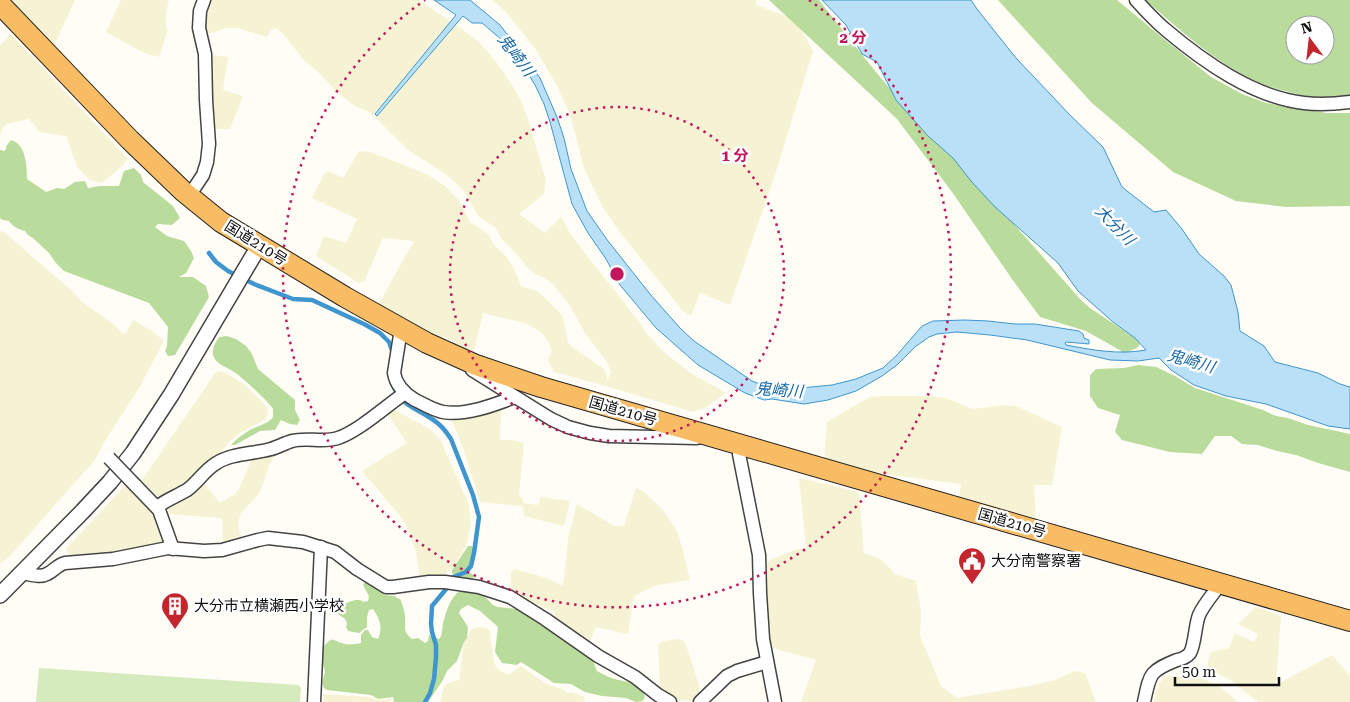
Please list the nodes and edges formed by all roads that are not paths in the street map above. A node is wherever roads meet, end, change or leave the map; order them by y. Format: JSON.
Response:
{"nodes":[{"id":1,"x":204,"y":0,"type":"edge"},
{"id":2,"x":1136,"y":0,"type":"edge"},
{"id":3,"x":0,"y":4,"type":"edge"},
{"id":4,"x":1350,"y":102,"type":"edge"},
{"id":5,"x":189,"y":196,"type":"junction"},
{"id":6,"x":259,"y":246,"type":"junction"},
{"id":7,"x":401,"y":329,"type":"junction"},
{"id":8,"x":427,"y":343,"type":"junction"},
{"id":9,"x":405,"y":393,"type":"junction"},
{"id":10,"x":515,"y":398,"type":"junction"},
{"id":11,"x":719,"y":438,"type":"junction"},
{"id":12,"x":740,"y":444,"type":"junction"},
{"id":13,"x":108,"y":458,"type":"dead end"},
{"id":14,"x":157,"y":507,"type":"junction"},
{"id":15,"x":321,"y":547,"type":"junction"},
{"id":16,"x":173,"y":549,"type":"junction"},
{"id":17,"x":22,"y":573,"type":"junction"},
{"id":18,"x":1221,"y":584,"type":"junction"},
{"id":19,"x":0,"y":595,"type":"edge"},
{"id":20,"x":1350,"y":621,"type":"edge"},
{"id":21,"x":767,"y":662,"type":"junction"},
{"id":22,"x":314,"y":702,"type":"edge"},
{"id":23,"x":670,"y":702,"type":"edge"},
{"id":24,"x":700,"y":702,"type":"edge"},
{"id":25,"x":776,"y":702,"type":"edge"},
{"id":26,"x":1144,"y":702,"type":"edge"}],
"edges":[{"from":1,"to":5,"type":"street"},
{"from":2,"to":4,"type":"street"},
{"from":3,"to":5,"type":"highway","name":"国道210号"},
{"from":5,"to":6,"type":"highway","name":"国道210号"},
{"from":6,"to":7,"type":"highway","name":"国道210号"},
{"from":6,"to":17,"type":"street"},
{"from":7,"to":8,"type":"highway","name":"国道210号"},
{"from":7,"to":9,"type":"street"},
{"from":8,"to":10,"type":"street"},
{"from":8,"to":11,"type":"highway","name":"国道210号"},
{"from":9,"to":10,"type":"street"},
{"from":9,"to":14,"type":"street"},
{"from":10,"to":11,"type":"street"},
{"from":11,"to":12,"type":"highway","name":"国道210号"},
{"from":12,"to":18,"type":"highway","name":"国道210号"},
{"from":12,"to":21,"type":"street"},
{"from":13,"to":14,"type":"street","bridge":true},
{"from":14,"to":16,"type":"street"},
{"from":15,"to":16,"type":"street"},
{"from":15,"to":22,"type":"street"},
{"from":15,"to":23,"type":"street"},
{"from":16,"to":17,"type":"street"},
{"from":17,"to":19,"type":"street"},
{"from":18,"to":20,"type":"highway","name":"国道210号"},
{"from":18,"to":26,"type":"street"},
{"from":21,"to":24,"type":"street"},
{"from":21,"to":25,"type":"street"}]}
